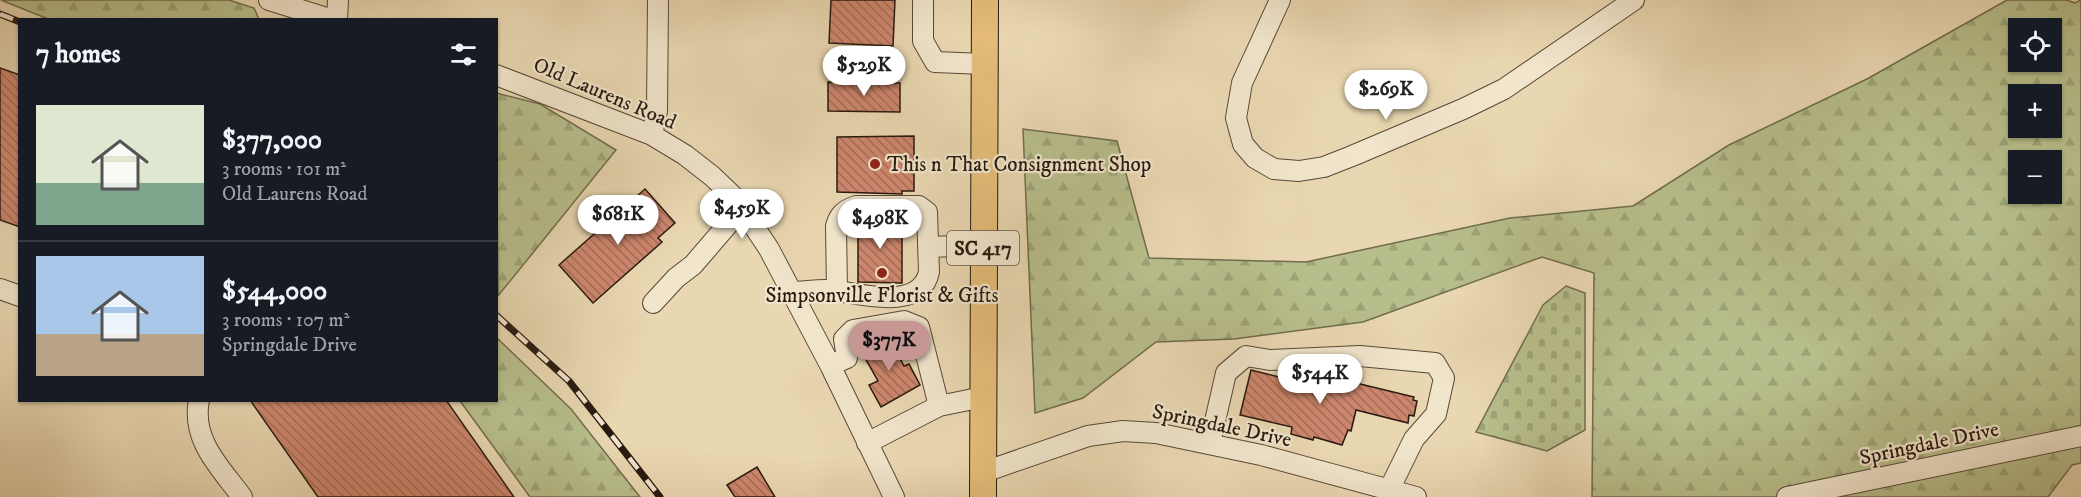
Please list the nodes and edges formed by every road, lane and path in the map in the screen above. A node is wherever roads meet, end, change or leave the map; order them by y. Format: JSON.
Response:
{"nodes":[{"id":1,"x":270,"y":0,"type":"edge"},
{"id":2,"x":338,"y":0,"type":"edge"},
{"id":3,"x":658,"y":0,"type":"edge"},
{"id":4,"x":923,"y":0,"type":"edge"},
{"id":5,"x":985,"y":0,"type":"edge"},
{"id":6,"x":1280,"y":0,"type":"edge"},
{"id":7,"x":1634,"y":0,"type":"edge"},
{"id":8,"x":328,"y":18,"type":"edge"},
{"id":9,"x":335,"y":18,"type":"edge"},
{"id":10,"x":984,"y":64,"type":"junction"},
{"id":11,"x":498,"y":76,"type":"edge"},
{"id":12,"x":652,"y":135,"type":"junction"},
{"id":13,"x":742,"y":208,"type":"junction"},
{"id":14,"x":983,"y":245,"type":"junction"},
{"id":15,"x":929,"y":247,"type":"junction"},
{"id":16,"x":0,"y":289,"type":"edge"},
{"id":17,"x":837,"y":290,"type":"junction"},
{"id":18,"x":791,"y":292,"type":"junction"},
{"id":19,"x":18,"y":295,"type":"edge"},
{"id":20,"x":653,"y":303,"type":"dead end"},
{"id":21,"x":830,"y":365,"type":"junction"},
{"id":22,"x":983,"y":397,"type":"junction"},
{"id":23,"x":199,"y":402,"type":"edge"},
{"id":24,"x":939,"y":406,"type":"junction"},
{"id":25,"x":2081,"y":436,"type":"edge"},
{"id":26,"x":867,"y":443,"type":"junction"},
{"id":27,"x":1210,"y":443,"type":"junction"},
{"id":28,"x":984,"y":485,"type":"edge"},
{"id":29,"x":1389,"y":490,"type":"junction"},
{"id":30,"x":242,"y":497,"type":"edge"},
{"id":31,"x":894,"y":497,"type":"edge"},
{"id":32,"x":1416,"y":497,"type":"edge"},
{"id":33,"x":1787,"y":497,"type":"edge"}],
"edges":[{"from":1,"to":8,"type":"street"},
{"from":2,"to":9,"type":"street"},
{"from":3,"to":12,"type":"street"},
{"from":4,"to":10,"type":"street"},
{"from":5,"to":10,"type":"main road","number":"SC 417"},
{"from":6,"to":7,"type":"street"},
{"from":10,"to":14,"type":"main road","number":"SC 417"},
{"from":11,"to":12,"type":"street","name":"Old Laurens Road"},
{"from":12,"to":13,"type":"street","name":"Old Laurens Road"},
{"from":13,"to":18,"type":"street","name":"Old Laurens Road"},
{"from":13,"to":20,"type":"street"},
{"from":14,"to":15,"type":"street"},
{"from":14,"to":22,"type":"main road","number":"SC 417"},
{"from":15,"to":17,"type":"street"},
{"from":15,"to":17,"type":"street"},
{"from":16,"to":19,"type":"street"},
{"from":17,"to":18,"type":"street"},
{"from":18,"to":21,"type":"street","name":"Old Laurens Road"},
{"from":21,"to":24,"type":"street"},
{"from":21,"to":26,"type":"street","name":"Old Laurens Road"},
{"from":22,"to":24,"type":"street"},
{"from":22,"to":28,"type":"main road","number":"SC 417"},
{"from":23,"to":30,"type":"street"},
{"from":24,"to":26,"type":"street"},
{"from":25,"to":33,"type":"street","name":"Springdale Drive"},
{"from":26,"to":31,"type":"street","name":"Old Laurens Road"},
{"from":27,"to":28,"type":"street","name":"Springdale Drive"},
{"from":27,"to":29,"type":"street","name":"Springdale Drive"},
{"from":27,"to":29,"type":"street"},
{"from":29,"to":32,"type":"street","name":"Springdale Drive"}]}
